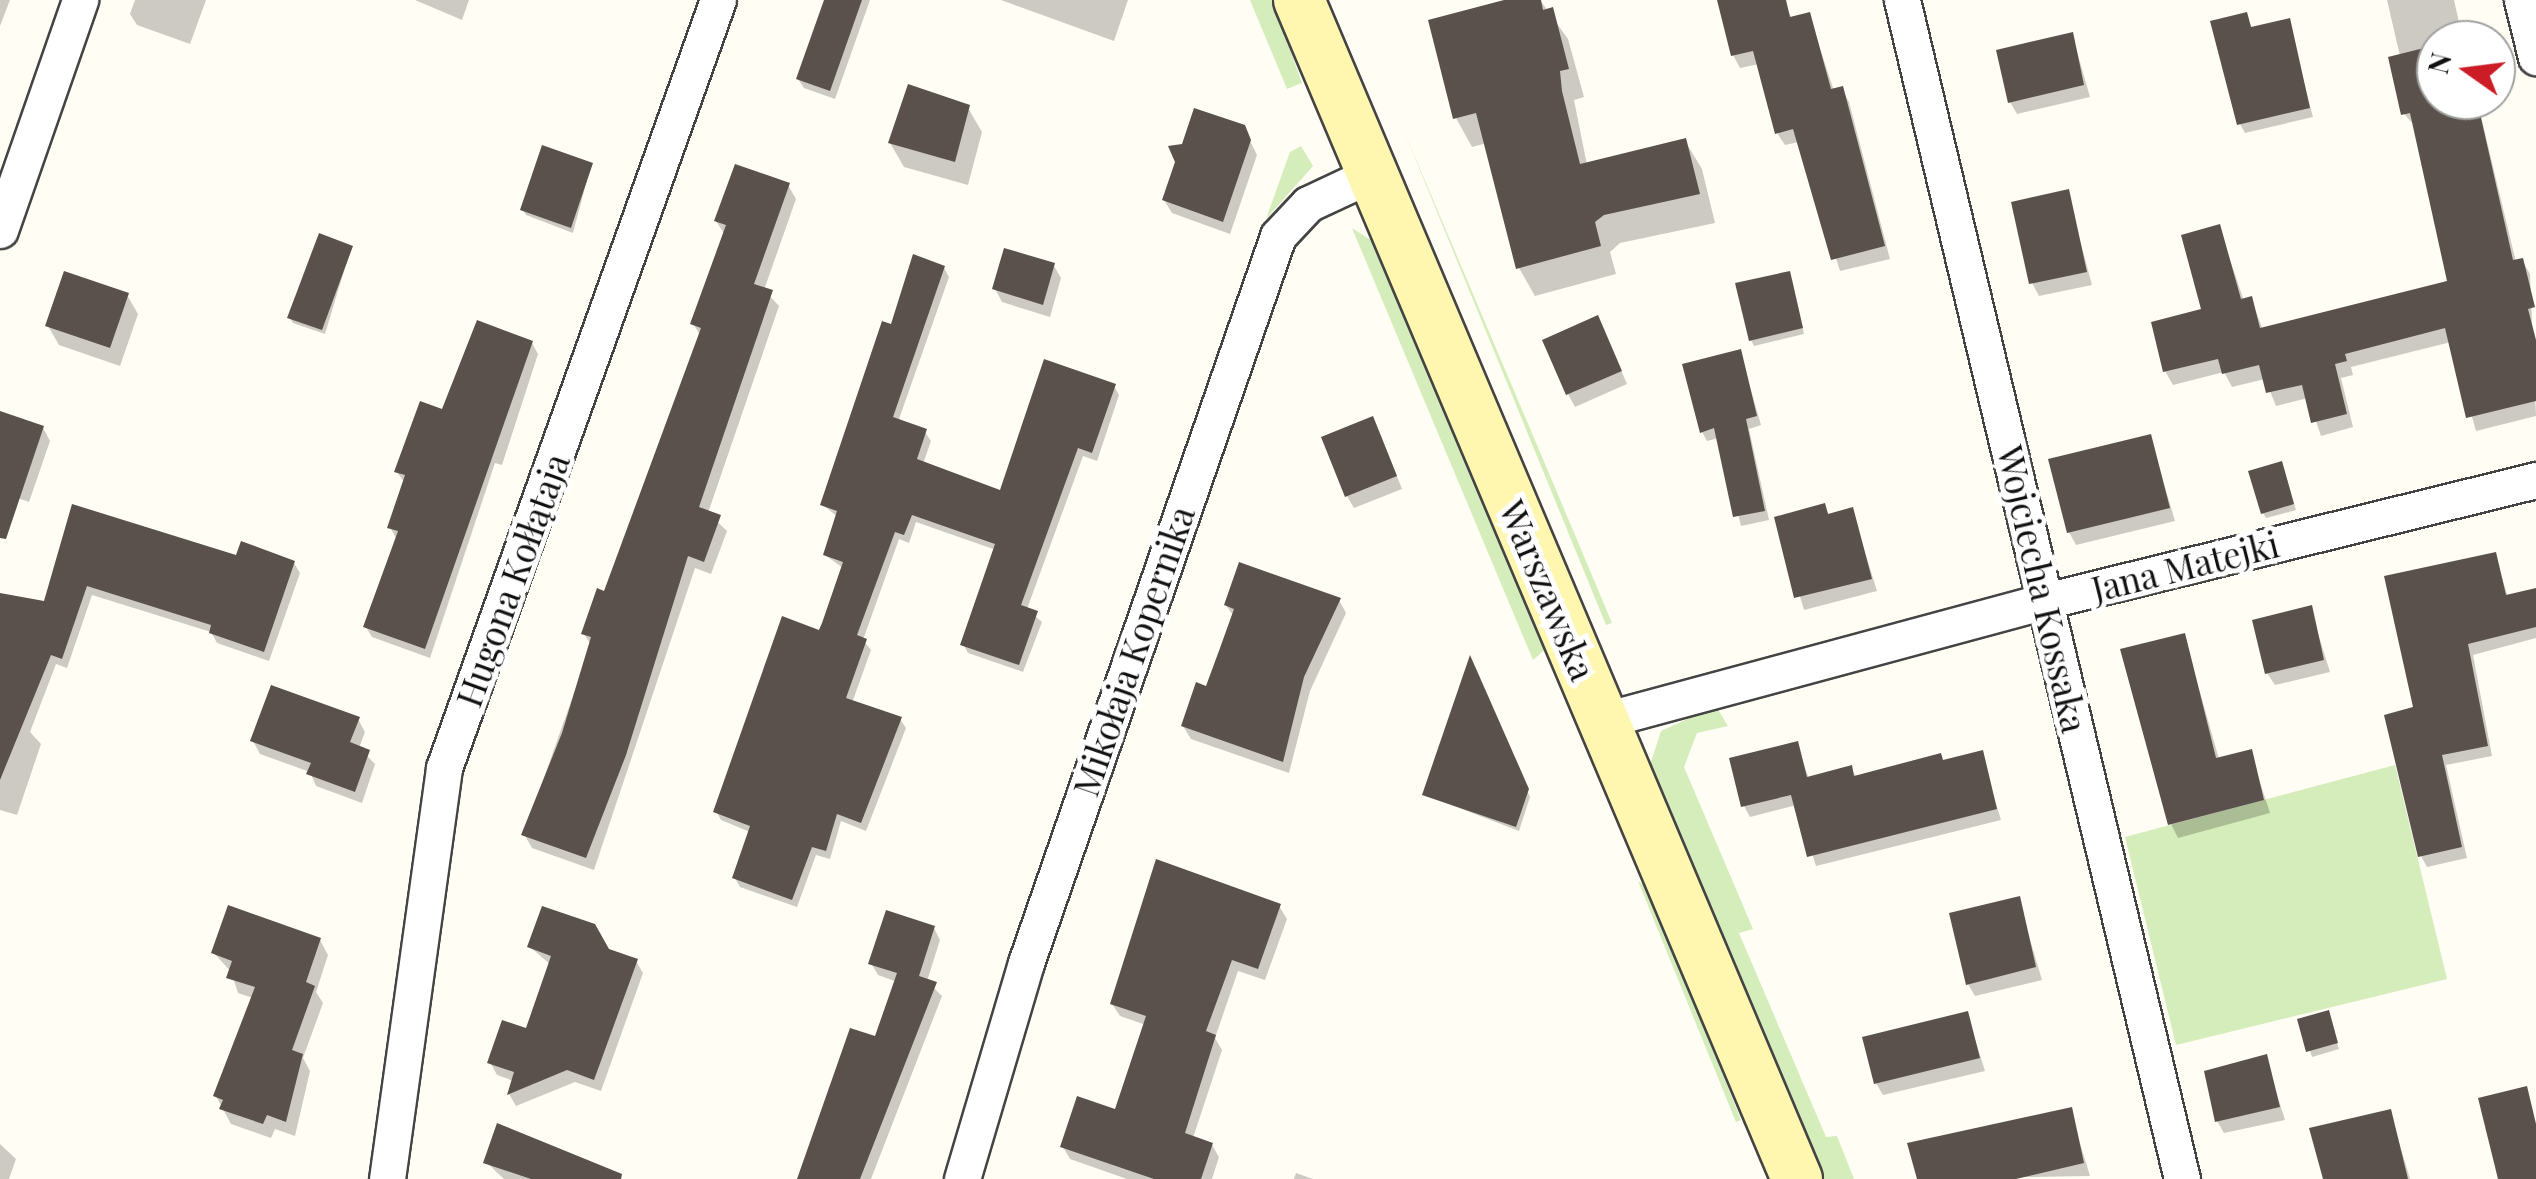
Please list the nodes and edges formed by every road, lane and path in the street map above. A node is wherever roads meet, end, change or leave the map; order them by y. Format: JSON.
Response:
{"nodes":[{"id":1,"x":80,"y":0,"type":"edge"},
{"id":2,"x":718,"y":0,"type":"edge"},
{"id":3,"x":1298,"y":0,"type":"edge"},
{"id":4,"x":1902,"y":0,"type":"edge"},
{"id":5,"x":2522,"y":0,"type":"edge"},
{"id":6,"x":2536,"y":56,"type":"edge"},
{"id":7,"x":1372,"y":174,"type":"junction"},
{"id":8,"x":0,"y":230,"type":"edge"},
{"id":9,"x":2536,"y":480,"type":"edge"},
{"id":10,"x":2049,"y":600,"type":"junction"},
{"id":11,"x":1604,"y":720,"type":"junction"},
{"id":12,"x":387,"y":1179,"type":"edge"},
{"id":13,"x":962,"y":1179,"type":"edge"},
{"id":14,"x":1797,"y":1179,"type":"edge"},
{"id":15,"x":2182,"y":1179,"type":"edge"}],
"edges":[{"from":1,"to":8,"type":"street"},
{"from":2,"to":12,"type":"street","name":"Hugona Kołłątaja"},
{"from":3,"to":7,"type":"street","name":"Warszawska"},
{"from":4,"to":10,"type":"street","name":"Wojciecha Kossaka"},
{"from":5,"to":6,"type":"street"},
{"from":7,"to":11,"type":"street","name":"Warszawska"},
{"from":7,"to":13,"type":"street","name":"Mikołaja Kopernika"},
{"from":9,"to":10,"type":"street","name":"Jana Matejki"},
{"from":10,"to":11,"type":"street","name":"Jana Matejki"},
{"from":10,"to":15,"type":"street","name":"Wojciecha Kossaka"},
{"from":11,"to":14,"type":"street","name":"Warszawska"}]}
